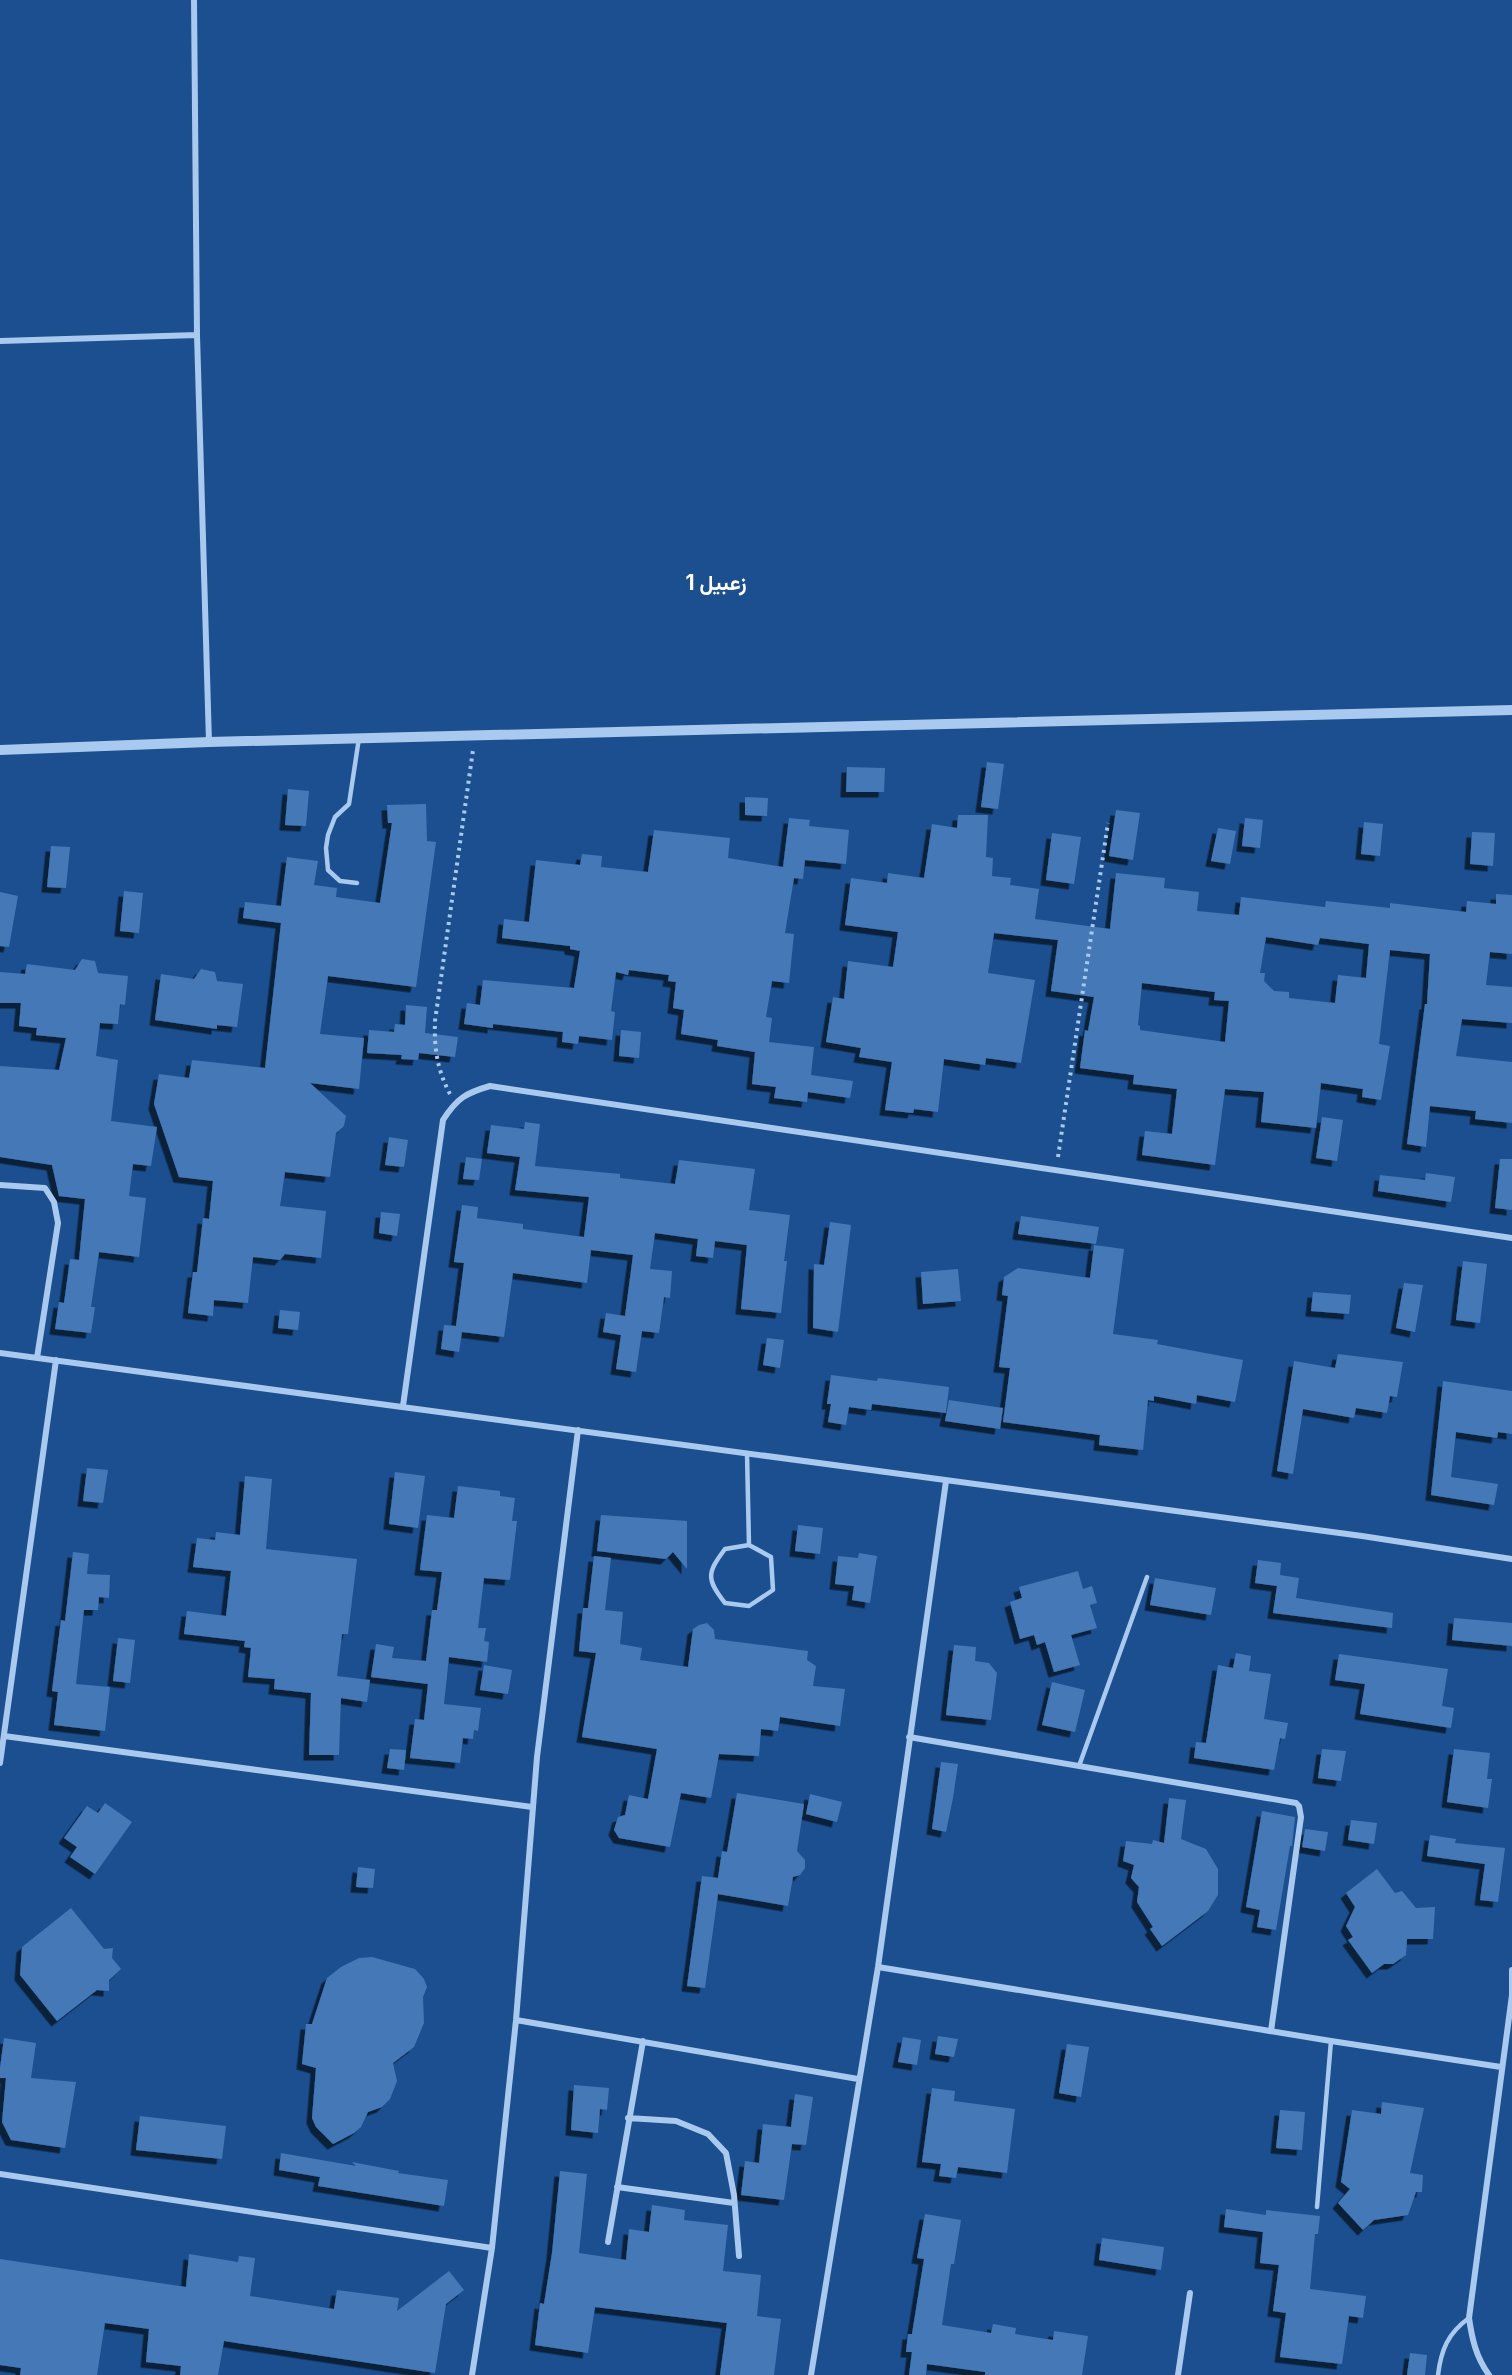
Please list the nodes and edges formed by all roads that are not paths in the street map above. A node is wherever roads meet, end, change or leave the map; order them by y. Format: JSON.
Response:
{"nodes":[{"id":1,"x":194,"y":0,"type":"edge"},
{"id":2,"x":198,"y":335,"type":"junction"},
{"id":3,"x":0,"y":340,"type":"edge"},
{"id":4,"x":1512,"y":710,"type":"edge"},
{"id":5,"x":359,"y":738,"type":"junction"},
{"id":6,"x":208,"y":742,"type":"junction"},
{"id":7,"x":0,"y":750,"type":"edge"},
{"id":8,"x":357,"y":883,"type":"dead end"},
{"id":9,"x":0,"y":1185,"type":"edge"},
{"id":10,"x":1512,"y":1238,"type":"edge"},
{"id":11,"x":0,"y":1353,"type":"edge"},
{"id":12,"x":37,"y":1358,"type":"junction"},
{"id":13,"x":56,"y":1360,"type":"junction"},
{"id":14,"x":403,"y":1406,"type":"junction"},
{"id":15,"x":578,"y":1430,"type":"junction"},
{"id":16,"x":747,"y":1453,"type":"junction"},
{"id":17,"x":946,"y":1481,"type":"junction"},
{"id":18,"x":749,"y":1545,"type":"junction"},
{"id":19,"x":1512,"y":1559,"type":"edge"},
{"id":20,"x":1147,"y":1577,"type":"dead end"},
{"id":21,"x":4,"y":1736,"type":"junction"},
{"id":22,"x":909,"y":1737,"type":"junction"},
{"id":23,"x":1,"y":1745,"type":"edge"},
{"id":24,"x":0,"y":1763,"type":"edge"},
{"id":25,"x":1079,"y":1766,"type":"junction"},
{"id":26,"x":532,"y":1807,"type":"junction"},
{"id":27,"x":878,"y":1967,"type":"junction"},
{"id":28,"x":1512,"y":1970,"type":"edge"},
{"id":29,"x":1512,"y":1995,"type":"edge"},
{"id":30,"x":516,"y":2020,"type":"junction"},
{"id":31,"x":1271,"y":2031,"type":"junction"},
{"id":32,"x":643,"y":2041,"type":"junction"},
{"id":33,"x":1331,"y":2041,"type":"junction"},
{"id":34,"x":1501,"y":2067,"type":"junction"},
{"id":35,"x":858,"y":2079,"type":"junction"},
{"id":36,"x":628,"y":2118,"type":"junction"},
{"id":37,"x":0,"y":2174,"type":"edge"},
{"id":38,"x":617,"y":2187,"type":"junction"},
{"id":39,"x":734,"y":2203,"type":"junction"},
{"id":40,"x":1317,"y":2206,"type":"dead end"},
{"id":41,"x":608,"y":2242,"type":"dead end"},
{"id":42,"x":492,"y":2248,"type":"junction"},
{"id":43,"x":739,"y":2256,"type":"dead end"},
{"id":44,"x":1190,"y":2293,"type":"dead end"},
{"id":45,"x":1469,"y":2318,"type":"junction"},
{"id":46,"x":472,"y":2375,"type":"edge"},
{"id":47,"x":811,"y":2375,"type":"edge"},
{"id":48,"x":1178,"y":2375,"type":"edge"},
{"id":49,"x":1437,"y":2375,"type":"edge"},
{"id":50,"x":1489,"y":2375,"type":"edge"}],
"edges":[{"from":1,"to":2,"type":"street"},
{"from":2,"to":3,"type":"street"},
{"from":2,"to":6,"type":"street"},
{"from":4,"to":5,"type":"street"},
{"from":5,"to":6,"type":"street"},
{"from":5,"to":8,"type":"lane"},
{"from":6,"to":7,"type":"street"},
{"from":9,"to":12,"type":"street"},
{"from":10,"to":14,"type":"street"},
{"from":11,"to":12,"type":"street"},
{"from":12,"to":13,"type":"street"},
{"from":13,"to":14,"type":"street"},
{"from":13,"to":21,"type":"street"},
{"from":14,"to":15,"type":"street"},
{"from":15,"to":16,"type":"street"},
{"from":15,"to":26,"type":"street"},
{"from":16,"to":17,"type":"street"},
{"from":16,"to":18,"type":"lane"},
{"from":17,"to":19,"type":"street"},
{"from":17,"to":22,"type":"street"},
{"from":18,"to":18,"type":"lane"},
{"from":20,"to":25,"type":"lane"},
{"from":21,"to":23,"type":"street"},
{"from":21,"to":26,"type":"street"},
{"from":22,"to":25,"type":"street"},
{"from":22,"to":27,"type":"street"},
{"from":23,"to":24,"type":"street"},
{"from":25,"to":31,"type":"street"},
{"from":26,"to":30,"type":"street"},
{"from":27,"to":31,"type":"street"},
{"from":27,"to":35,"type":"street"},
{"from":28,"to":29,"type":"street"},
{"from":29,"to":34,"type":"street"},
{"from":30,"to":32,"type":"street"},
{"from":30,"to":42,"type":"street"},
{"from":31,"to":33,"type":"street"},
{"from":32,"to":35,"type":"street"},
{"from":32,"to":36,"type":"street"},
{"from":33,"to":34,"type":"street"},
{"from":33,"to":40,"type":"lane"},
{"from":34,"to":45,"type":"street"},
{"from":35,"to":47,"type":"street"},
{"from":36,"to":38,"type":"street"},
{"from":36,"to":39,"type":"street"},
{"from":37,"to":42,"type":"street"},
{"from":38,"to":39,"type":"street"},
{"from":38,"to":41,"type":"street"},
{"from":39,"to":43,"type":"street"},
{"from":42,"to":46,"type":"street"},
{"from":44,"to":48,"type":"street"},
{"from":45,"to":49,"type":"lane"},
{"from":45,"to":50,"type":"street"}]}
